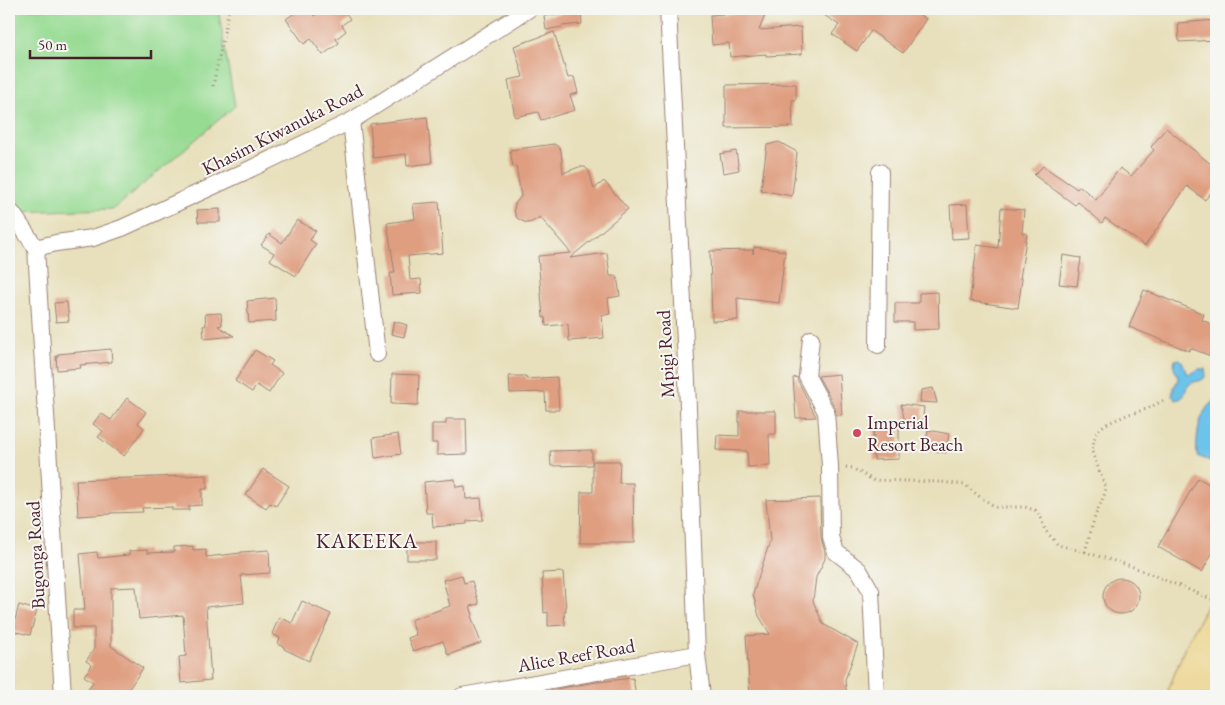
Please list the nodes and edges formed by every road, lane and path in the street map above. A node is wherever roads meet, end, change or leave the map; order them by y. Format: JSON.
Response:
{"nodes":[{"id":1,"x":229,"y":9,"type":"edge"},
{"id":2,"x":529,"y":9,"type":"edge"},
{"id":3,"x":668,"y":9,"type":"edge"},
{"id":4,"x":213,"y":86,"type":"dead end"},
{"id":5,"x":351,"y":121,"type":"junction"},
{"id":6,"x":880,"y":172,"type":"dead end"},
{"id":7,"x":9,"y":211,"type":"edge"},
{"id":8,"x":36,"y":248,"type":"junction"},
{"id":9,"x":811,"y":339,"type":"dead end"},
{"id":10,"x":878,"y":345,"type":"dead end"},
{"id":11,"x":377,"y":354,"type":"dead end"},
{"id":12,"x":1166,"y":399,"type":"dead end"},
{"id":13,"x":830,"y":466,"type":"junction"},
{"id":14,"x":1085,"y":552,"type":"junction"},
{"id":15,"x":1216,"y":601,"type":"edge"},
{"id":16,"x":697,"y":654,"type":"junction"},
{"id":17,"x":63,"y":696,"type":"edge"},
{"id":18,"x":462,"y":696,"type":"edge"},
{"id":19,"x":702,"y":696,"type":"edge"},
{"id":20,"x":876,"y":696,"type":"edge"}],
"edges":[{"from":1,"to":4,"type":"path"},
{"from":2,"to":5,"type":"street","name":"Khasim Kiwanuka Road"},
{"from":3,"to":16,"type":"street","name":"Mpigi Road"},
{"from":5,"to":8,"type":"street","name":"Khasim Kiwanuka Road"},
{"from":5,"to":11,"type":"street"},
{"from":6,"to":10,"type":"street"},
{"from":7,"to":8,"type":"street"},
{"from":8,"to":17,"type":"street","name":"Bugonga Road"},
{"from":9,"to":13,"type":"street"},
{"from":12,"to":14,"type":"path"},
{"from":13,"to":14,"type":"path"},
{"from":13,"to":20,"type":"street"},
{"from":14,"to":15,"type":"path"},
{"from":16,"to":18,"type":"street","name":"Alice Reef Road"},
{"from":16,"to":19,"type":"street","name":"Mpigi Road"}]}
